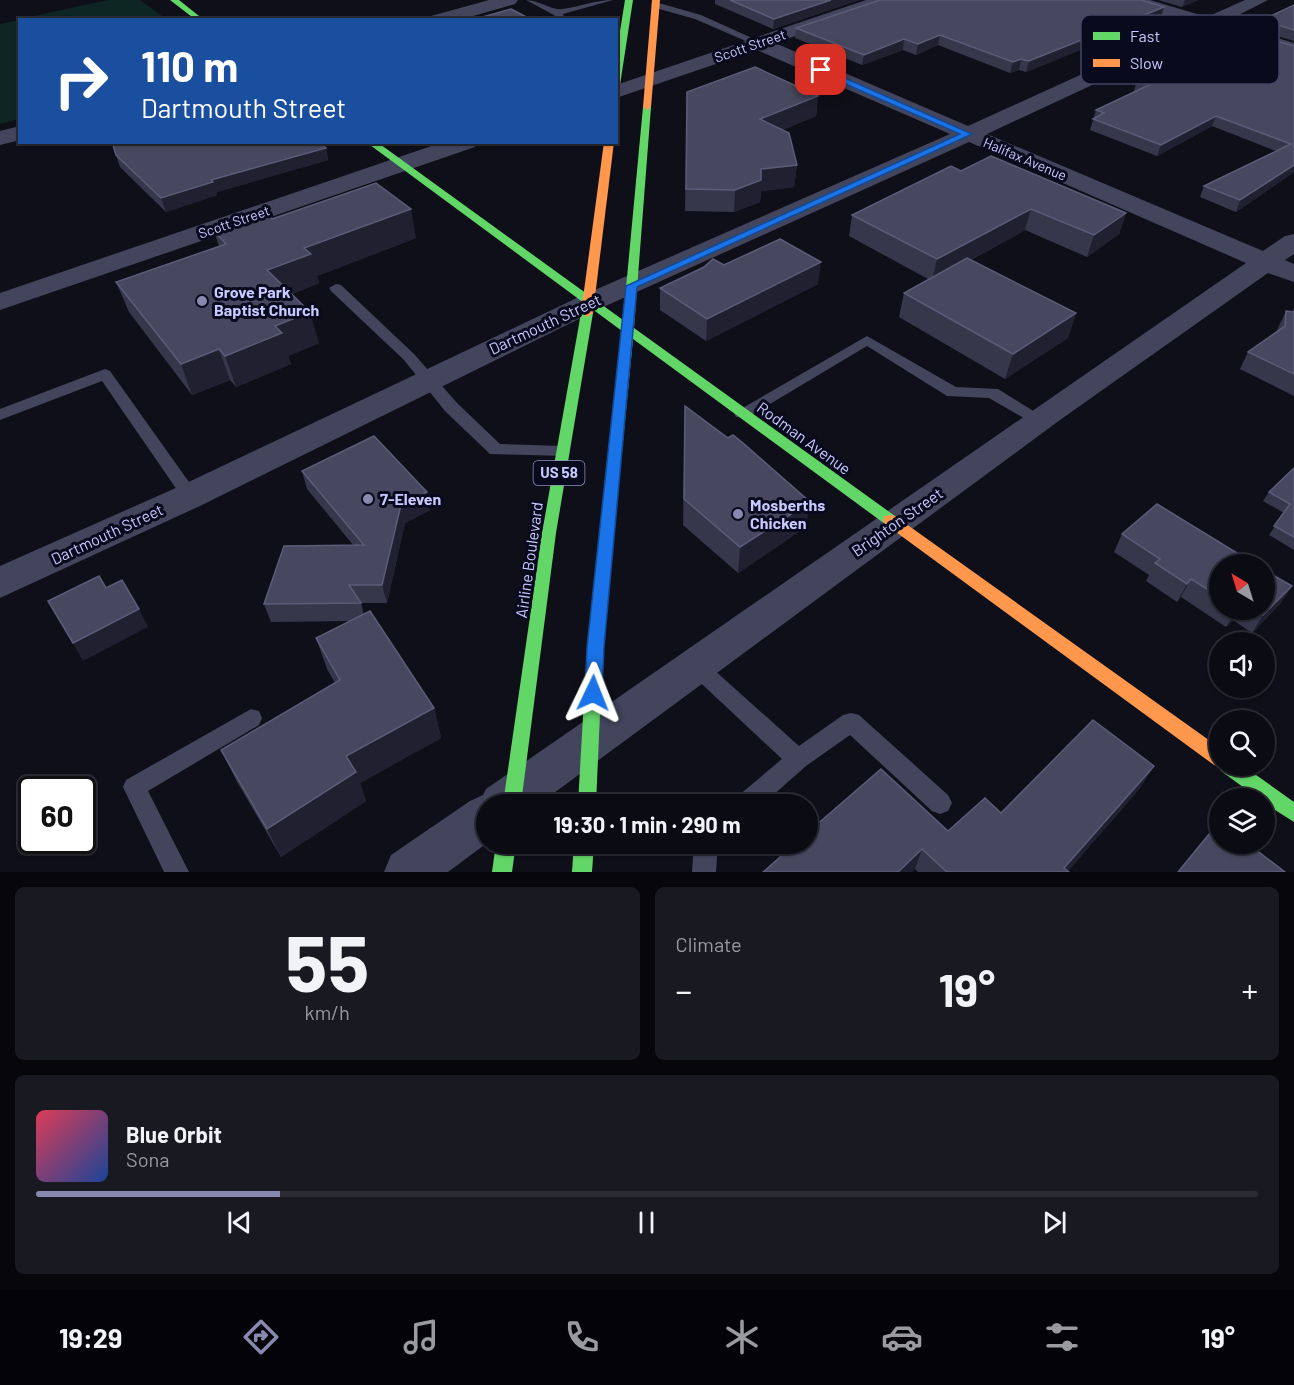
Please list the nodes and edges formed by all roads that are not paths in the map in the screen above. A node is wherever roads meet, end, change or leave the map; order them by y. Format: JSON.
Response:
{"nodes":[{"id":1,"x":174,"y":0,"type":"edge"},
{"id":2,"x":509,"y":0,"type":"edge"},
{"id":3,"x":530,"y":0,"type":"edge"},
{"id":4,"x":609,"y":0,"type":"edge"},
{"id":5,"x":629,"y":0,"type":"edge"},
{"id":6,"x":883,"y":0,"type":"edge"},
{"id":7,"x":1131,"y":0,"type":"edge"},
{"id":8,"x":1259,"y":0,"type":"edge"},
{"id":9,"x":655,"y":2,"type":"edge"},
{"id":10,"x":1182,"y":15,"type":"edge"},
{"id":11,"x":1226,"y":15,"type":"edge"},
{"id":12,"x":559,"y":16,"type":"edge"},
{"id":13,"x":198,"y":18,"type":"edge"},
{"id":14,"x":444,"y":18,"type":"edge"},
{"id":15,"x":758,"y":43,"type":"junction"},
{"id":16,"x":1279,"y":44,"type":"edge"},
{"id":17,"x":619,"y":49,"type":"edge"},
{"id":18,"x":1294,"y":49,"type":"edge"},
{"id":19,"x":648,"y":81,"type":"junction"},
{"id":20,"x":1081,"y":82,"type":"edge"},
{"id":21,"x":618,"y":91,"type":"edge"},
{"id":22,"x":18,"y":134,"type":"edge"},
{"id":23,"x":968,"y":134,"type":"junction"},
{"id":24,"x":0,"y":138,"type":"edge"},
{"id":25,"x":373,"y":144,"type":"edge"},
{"id":26,"x":461,"y":144,"type":"edge"},
{"id":27,"x":609,"y":144,"type":"edge"},
{"id":28,"x":401,"y":165,"type":"junction"},
{"id":29,"x":1294,"y":242,"type":"edge"},
{"id":30,"x":1280,"y":268,"type":"edge"},
{"id":31,"x":632,"y":286,"type":"junction"},
{"id":32,"x":336,"y":288,"type":"dead end"},
{"id":33,"x":0,"y":302,"type":"edge"},
{"id":34,"x":589,"y":303,"type":"junction"},
{"id":35,"x":628,"y":330,"type":"junction"},
{"id":36,"x":427,"y":379,"type":"junction"},
{"id":37,"x":742,"y":413,"type":"junction"},
{"id":38,"x":0,"y":415,"type":"edge"},
{"id":39,"x":1040,"y":420,"type":"junction"},
{"id":40,"x":562,"y":452,"type":"junction"},
{"id":41,"x":190,"y":496,"type":"junction"},
{"id":42,"x":895,"y":524,"type":"junction"},
{"id":43,"x":0,"y":583,"type":"edge"},
{"id":44,"x":696,"y":666,"type":"junction"},
{"id":45,"x":251,"y":718,"type":"dead end"},
{"id":46,"x":591,"y":740,"type":"junction"},
{"id":47,"x":1209,"y":751,"type":"edge"},
{"id":48,"x":798,"y":759,"type":"junction"},
{"id":49,"x":1242,"y":776,"type":"edge"},
{"id":50,"x":505,"y":794,"type":"edge"},
{"id":51,"x":518,"y":794,"type":"edge"},
{"id":52,"x":588,"y":794,"type":"edge"},
{"id":53,"x":758,"y":794,"type":"edge"},
{"id":54,"x":940,"y":803,"type":"dead end"},
{"id":55,"x":1294,"y":813,"type":"edge"},
{"id":56,"x":476,"y":824,"type":"edge"},
{"id":57,"x":505,"y":854,"type":"edge"},
{"id":58,"x":583,"y":854,"type":"edge"},
{"id":59,"x":705,"y":854,"type":"edge"},
{"id":60,"x":177,"y":872,"type":"edge"},
{"id":61,"x":408,"y":872,"type":"edge"},
{"id":62,"x":502,"y":872,"type":"edge"},
{"id":63,"x":582,"y":872,"type":"edge"},
{"id":64,"x":704,"y":872,"type":"edge"}],
"edges":[{"from":1,"to":13,"type":"main road"},
{"from":2,"to":14,"type":"street"},
{"from":3,"to":12,"type":"lane"},
{"from":4,"to":12,"type":"lane"},
{"from":5,"to":17,"type":"main road"},
{"from":6,"to":15,"type":"street","name":"Scott Street"},
{"from":7,"to":10,"type":"street"},
{"from":8,"to":11,"type":"street","name":"Dartmouth Street"},
{"from":9,"to":15,"type":"lane","name":"Halifax Avenue"},
{"from":9,"to":19,"type":"main road"},
{"from":15,"to":19,"type":"street","name":"Scott Street"},
{"from":15,"to":23,"type":"street","name":"Halifax Avenue"},
{"from":16,"to":18,"type":"street"},
{"from":19,"to":21,"type":"street","name":"Scott Street"},
{"from":19,"to":31,"type":"main road"},
{"from":20,"to":23,"type":"street","name":"Dartmouth Street"},
{"from":22,"to":24,"type":"street"},
{"from":23,"to":30,"type":"street","name":"Halifax Avenue"},
{"from":23,"to":31,"type":"street","name":"Dartmouth Street"},
{"from":25,"to":28,"type":"main road","name":"Rodman Avenue"},
{"from":26,"to":28,"type":"street","name":"Scott Street"},
{"from":27,"to":34,"type":"main road","name":"Airline Boulevard","number":"US 58"},
{"from":28,"to":33,"type":"street","name":"Scott Street"},
{"from":28,"to":34,"type":"main road","name":"Rodman Avenue"},
{"from":29,"to":30,"type":"street","name":"Brighton Street"},
{"from":30,"to":39,"type":"street","name":"Brighton Street"},
{"from":31,"to":34,"type":"street","name":"Dartmouth Street"},
{"from":31,"to":35,"type":"main road"},
{"from":32,"to":36,"type":"lane"},
{"from":34,"to":35,"type":"main road","name":"Rodman Avenue"},
{"from":34,"to":36,"type":"street","name":"Dartmouth Street"},
{"from":34,"to":40,"type":"main road","name":"Airline Boulevard","number":"US 58"},
{"from":35,"to":37,"type":"main road","name":"Rodman Avenue"},
{"from":35,"to":46,"type":"main road"},
{"from":36,"to":40,"type":"lane"},
{"from":36,"to":41,"type":"street","name":"Dartmouth Street"},
{"from":37,"to":39,"type":"lane"},
{"from":37,"to":42,"type":"main road","name":"Rodman Avenue"},
{"from":38,"to":41,"type":"lane"},
{"from":39,"to":42,"type":"street","name":"Brighton Street"},
{"from":40,"to":50,"type":"main road","name":"Airline Boulevard","number":"US 58"},
{"from":41,"to":43,"type":"street","name":"Dartmouth Street"},
{"from":42,"to":44,"type":"street","name":"Brighton Street"},
{"from":42,"to":47,"type":"main road","name":"Rodman Avenue"},
{"from":44,"to":46,"type":"street","name":"Brighton Street"},
{"from":44,"to":48,"type":"lane"},
{"from":45,"to":60,"type":"lane"},
{"from":46,"to":51,"type":"street","name":"Brighton Street"},
{"from":46,"to":52,"type":"main road"},
{"from":48,"to":53,"type":"lane"},
{"from":48,"to":54,"type":"lane"},
{"from":49,"to":55,"type":"main road"},
{"from":56,"to":61,"type":"street","name":"Brighton Street"},
{"from":57,"to":62,"type":"main road"},
{"from":58,"to":63,"type":"main road"},
{"from":59,"to":64,"type":"lane"}]}
